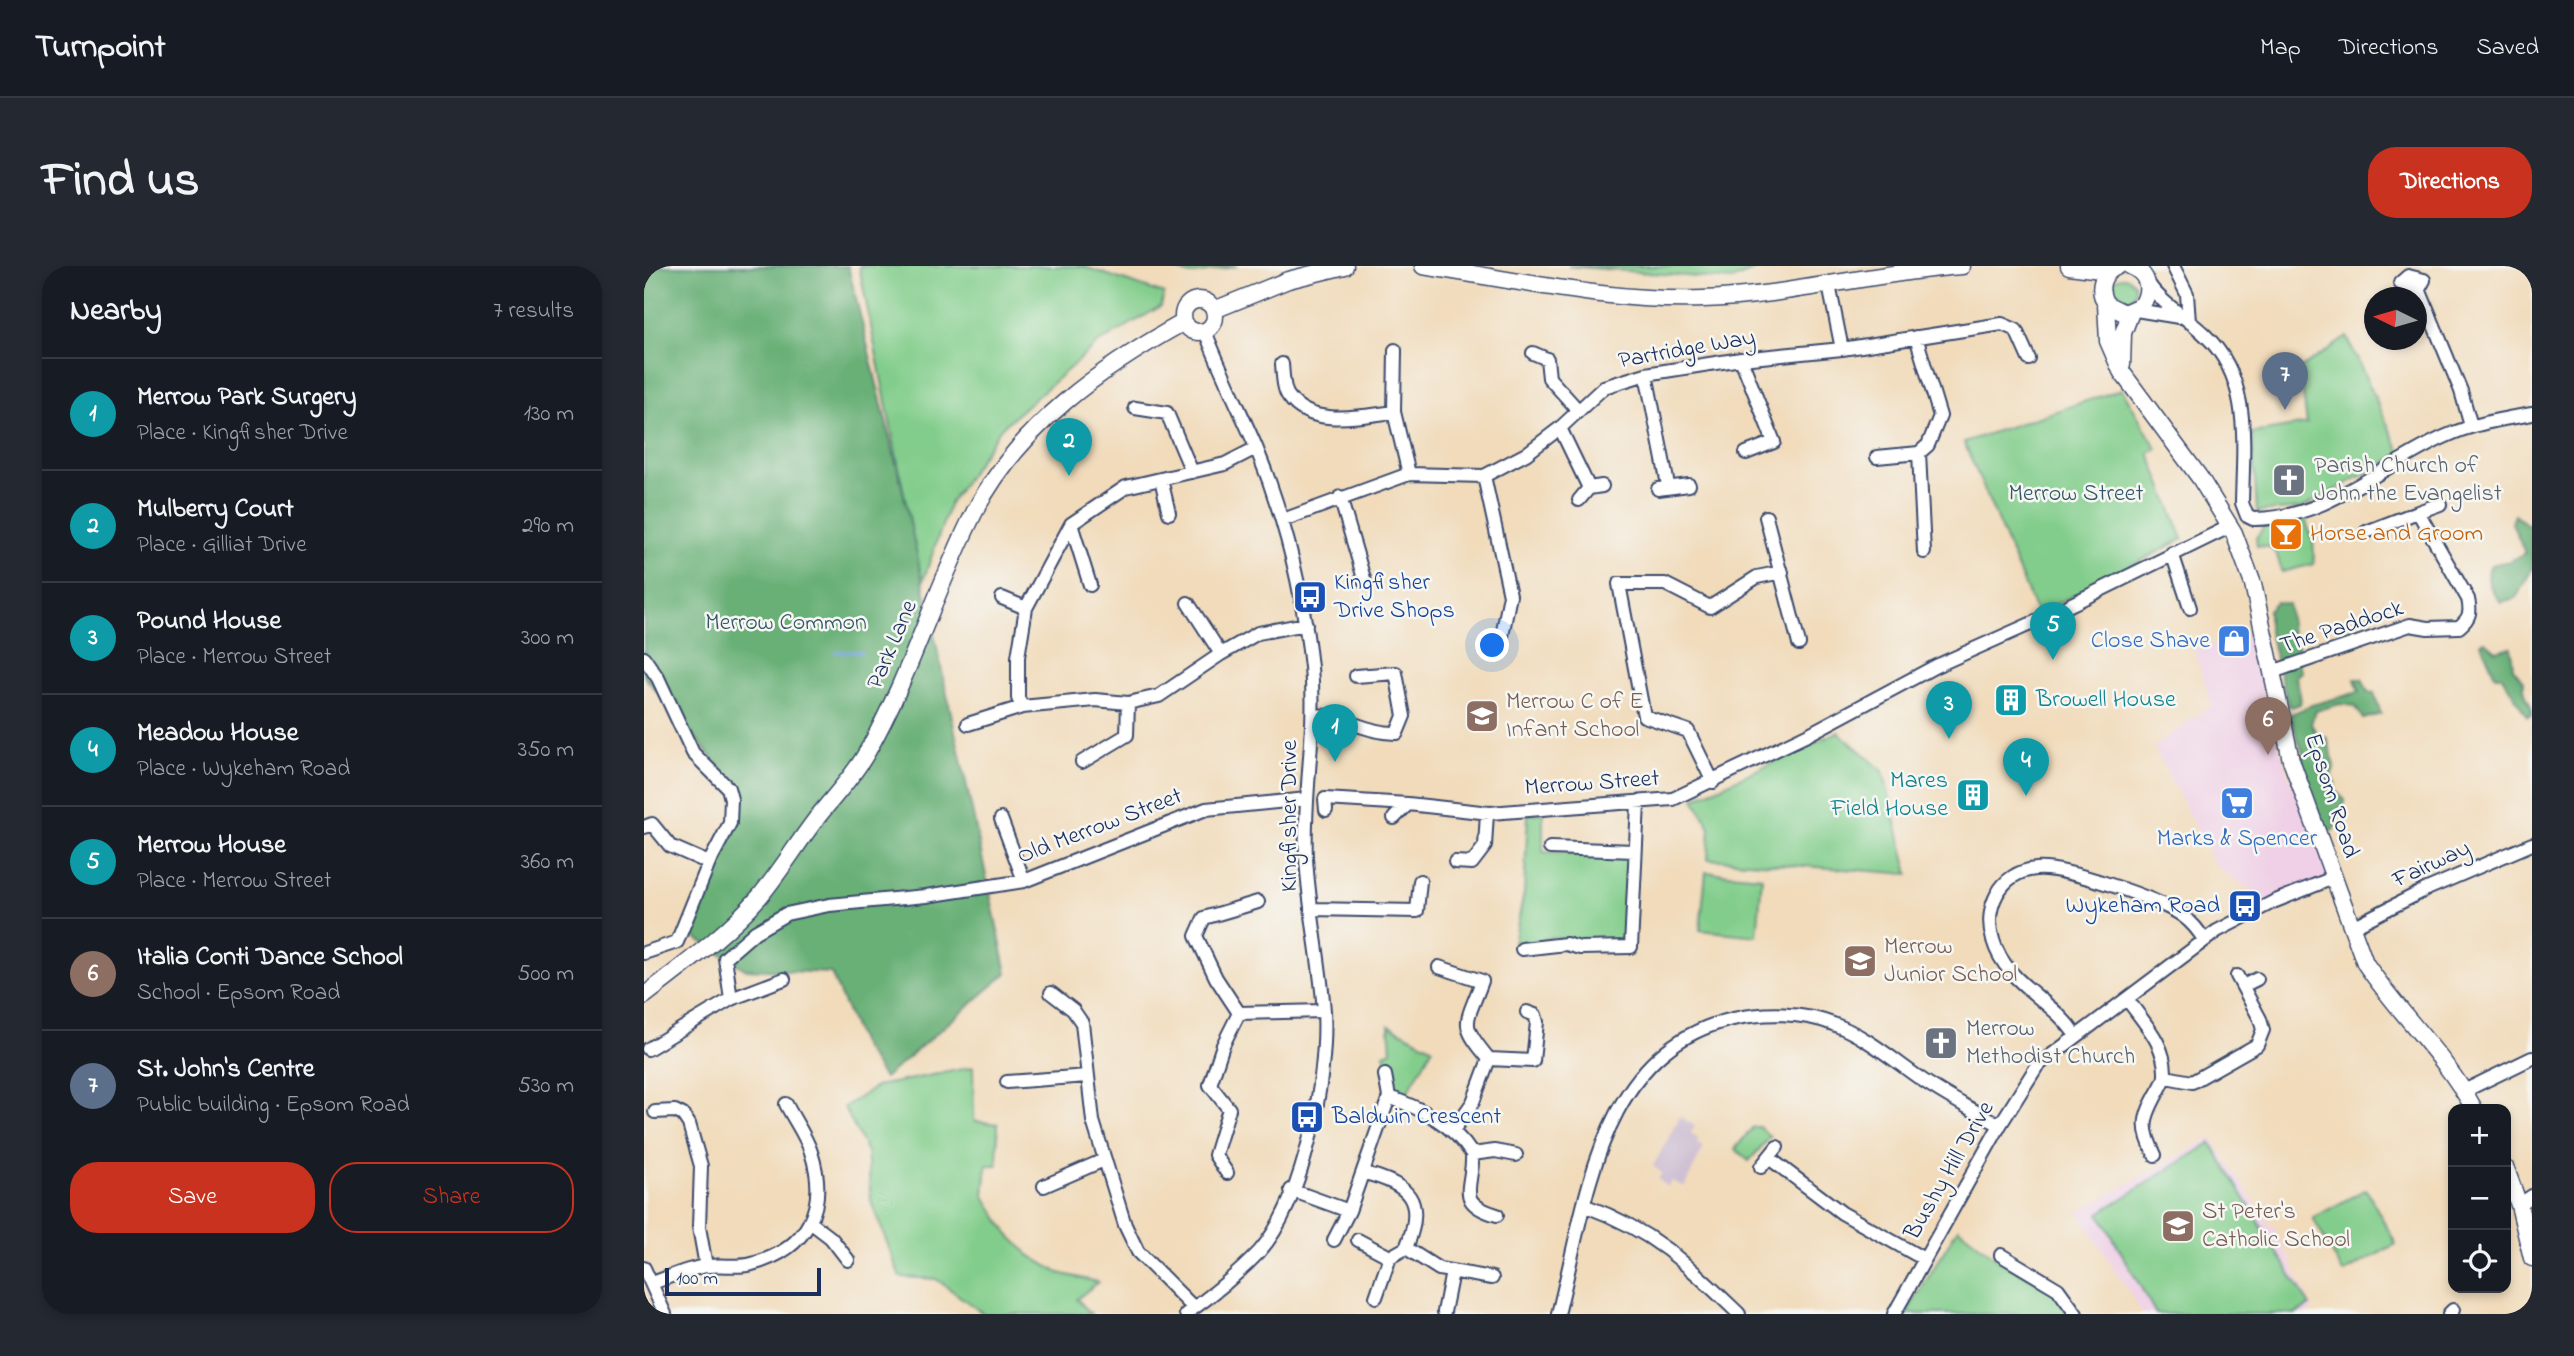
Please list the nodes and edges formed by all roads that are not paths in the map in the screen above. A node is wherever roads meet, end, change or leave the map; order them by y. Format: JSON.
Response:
{"nodes":[{"id":1,"x":1345,"y":266,"type":"edge"},
{"id":2,"x":1423,"y":266,"type":"edge"},
{"id":3,"x":1962,"y":266,"type":"edge"},
{"id":4,"x":2173,"y":266,"type":"edge"},
{"id":5,"x":2073,"y":267,"type":"edge"},
{"id":6,"x":2123,"y":267,"type":"edge"},
{"id":7,"x":2147,"y":282,"type":"junction"},
{"id":8,"x":1829,"y":285,"type":"junction"},
{"id":9,"x":2104,"y":300,"type":"junction"},
{"id":10,"x":2427,"y":308,"type":"edge"},
{"id":11,"x":1214,"y":310,"type":"junction"},
{"id":12,"x":2134,"y":311,"type":"junction"},
{"id":13,"x":2184,"y":319,"type":"junction"},
{"id":14,"x":1184,"y":323,"type":"junction"},
{"id":15,"x":1205,"y":331,"type":"junction"},
{"id":16,"x":1916,"y":337,"type":"junction"},
{"id":17,"x":1842,"y":349,"type":"junction"},
{"id":18,"x":1395,"y":350,"type":"dead end"},
{"id":19,"x":1533,"y":353,"type":"dead end"},
{"id":20,"x":1741,"y":359,"type":"junction"},
{"id":21,"x":2029,"y":359,"type":"dead end"},
{"id":22,"x":1282,"y":365,"type":"dead end"},
{"id":23,"x":2121,"y":371,"type":"junction"},
{"id":24,"x":1646,"y":374,"type":"junction"},
{"id":25,"x":1135,"y":408,"type":"dead end"},
{"id":26,"x":1578,"y":410,"type":"junction"},
{"id":27,"x":1394,"y":412,"type":"junction"},
{"id":28,"x":2532,"y":414,"type":"edge"},
{"id":29,"x":2470,"y":426,"type":"junction"},
{"id":30,"x":1560,"y":428,"type":"junction"},
{"id":31,"x":1256,"y":448,"type":"junction"},
{"id":32,"x":1746,"y":453,"type":"dead end"},
{"id":33,"x":1919,"y":453,"type":"junction"},
{"id":34,"x":1877,"y":457,"type":"dead end"},
{"id":35,"x":1192,"y":472,"type":"junction"},
{"id":36,"x":1409,"y":474,"type":"junction"},
{"id":37,"x":1484,"y":476,"type":"junction"},
{"id":38,"x":1161,"y":479,"type":"junction"},
{"id":39,"x":1689,"y":485,"type":"dead end"},
{"id":40,"x":1340,"y":497,"type":"junction"},
{"id":41,"x":1578,"y":500,"type":"dead end"},
{"id":42,"x":2440,"y":504,"type":"dead end"},
{"id":43,"x":1169,"y":513,"type":"dead end"},
{"id":44,"x":2418,"y":513,"type":"junction"},
{"id":45,"x":1766,"y":517,"type":"dead end"},
{"id":46,"x":1283,"y":520,"type":"junction"},
{"id":47,"x":1070,"y":524,"type":"junction"},
{"id":48,"x":2231,"y":526,"type":"junction"},
{"id":49,"x":2366,"y":532,"type":"dead end"},
{"id":50,"x":1924,"y":552,"type":"dead end"},
{"id":51,"x":2172,"y":553,"type":"junction"},
{"id":52,"x":1782,"y":572,"type":"junction"},
{"id":53,"x":1364,"y":582,"type":"dead end"},
{"id":54,"x":1090,"y":585,"type":"dead end"},
{"id":55,"x":1002,"y":598,"type":"dead end"},
{"id":56,"x":1188,"y":603,"type":"dead end"},
{"id":57,"x":1026,"y":608,"type":"junction"},
{"id":58,"x":2190,"y":608,"type":"dead end"},
{"id":59,"x":1306,"y":624,"type":"junction"},
{"id":60,"x":1502,"y":636,"type":"dead end"},
{"id":61,"x":1799,"y":644,"type":"dead end"},
{"id":62,"x":1221,"y":654,"type":"junction"},
{"id":63,"x":644,"y":658,"type":"edge"},
{"id":64,"x":2272,"y":673,"type":"junction"},
{"id":65,"x":1356,"y":676,"type":"dead end"},
{"id":66,"x":1128,"y":703,"type":"junction"},
{"id":67,"x":1022,"y":707,"type":"junction"},
{"id":68,"x":1313,"y":715,"type":"junction"},
{"id":69,"x":968,"y":724,"type":"dead end"},
{"id":70,"x":1082,"y":762,"type":"dead end"},
{"id":71,"x":1713,"y":782,"type":"junction"},
{"id":72,"x":1307,"y":799,"type":"junction"},
{"id":73,"x":1638,"y":803,"type":"junction"},
{"id":74,"x":1408,"y":804,"type":"junction"},
{"id":75,"x":1326,"y":810,"type":"dead end"},
{"id":76,"x":1486,"y":813,"type":"junction"},
{"id":77,"x":1394,"y":818,"type":"dead end"},
{"id":78,"x":1001,"y":819,"type":"dead end"},
{"id":79,"x":644,"y":827,"type":"edge"},
{"id":80,"x":2532,"y":844,"type":"edge"},
{"id":81,"x":1550,"y":848,"type":"dead end"},
{"id":82,"x":1635,"y":851,"type":"junction"},
{"id":83,"x":1455,"y":862,"type":"dead end"},
{"id":84,"x":709,"y":863,"type":"junction"},
{"id":85,"x":2333,"y":878,"type":"junction"},
{"id":86,"x":1024,"y":881,"type":"junction"},
{"id":87,"x":1420,"y":881,"type":"dead end"},
{"id":88,"x":1258,"y":902,"type":"dead end"},
{"id":89,"x":1311,"y":909,"type":"junction"},
{"id":90,"x":2352,"y":927,"type":"junction"},
{"id":91,"x":2204,"y":940,"type":"junction"},
{"id":92,"x":1522,"y":949,"type":"dead end"},
{"id":93,"x":644,"y":953,"type":"edge"},
{"id":94,"x":1439,"y":967,"type":"dead end"},
{"id":95,"x":784,"y":979,"type":"dead end"},
{"id":96,"x":2257,"y":979,"type":"dead end"},
{"id":97,"x":1051,"y":993,"type":"dead end"},
{"id":98,"x":644,"y":996,"type":"edge"},
{"id":99,"x":731,"y":999,"type":"junction"},
{"id":100,"x":2127,"y":999,"type":"junction"},
{"id":101,"x":1324,"y":1011,"type":"junction"},
{"id":102,"x":1527,"y":1012,"type":"dead end"},
{"id":103,"x":1239,"y":1013,"type":"junction"},
{"id":104,"x":2076,"y":1036,"type":"junction"},
{"id":105,"x":648,"y":1049,"type":"dead end"},
{"id":106,"x":2532,"y":1058,"type":"edge"},
{"id":107,"x":1489,"y":1059,"type":"junction"},
{"id":108,"x":1385,"y":1075,"type":"dead end"},
{"id":109,"x":1087,"y":1076,"type":"junction"},
{"id":110,"x":2166,"y":1077,"type":"junction"},
{"id":111,"x":1007,"y":1083,"type":"dead end"},
{"id":112,"x":2465,"y":1091,"type":"junction"},
{"id":113,"x":1389,"y":1097,"type":"junction"},
{"id":114,"x":786,"y":1104,"type":"dead end"},
{"id":115,"x":2472,"y":1104,"type":"edge"},
{"id":116,"x":655,"y":1112,"type":"dead end"},
{"id":117,"x":2000,"y":1125,"type":"junction"},
{"id":118,"x":1454,"y":1129,"type":"junction"},
{"id":119,"x":1472,"y":1154,"type":"junction"},
{"id":120,"x":1516,"y":1155,"type":"dead end"},
{"id":121,"x":2155,"y":1155,"type":"dead end"},
{"id":122,"x":1769,"y":1157,"type":"dead end"},
{"id":123,"x":1104,"y":1160,"type":"junction"},
{"id":124,"x":1227,"y":1173,"type":"dead end"},
{"id":125,"x":1364,"y":1173,"type":"junction"},
{"id":126,"x":2511,"y":1177,"type":"edge"},
{"id":127,"x":1044,"y":1186,"type":"dead end"},
{"id":128,"x":1291,"y":1190,"type":"junction"},
{"id":129,"x":2526,"y":1200,"type":"edge"},
{"id":130,"x":1586,"y":1206,"type":"junction"},
{"id":131,"x":1349,"y":1211,"type":"junction"},
{"id":132,"x":1497,"y":1215,"type":"dead end"},
{"id":133,"x":810,"y":1222,"type":"junction"},
{"id":134,"x":1334,"y":1240,"type":"dead end"},
{"id":135,"x":1358,"y":1240,"type":"dead end"},
{"id":136,"x":1406,"y":1248,"type":"junction"},
{"id":137,"x":2001,"y":1255,"type":"dead end"},
{"id":138,"x":1390,"y":1257,"type":"junction"},
{"id":139,"x":2532,"y":1258,"type":"edge"},
{"id":140,"x":1924,"y":1259,"type":"junction"},
{"id":141,"x":848,"y":1260,"type":"dead end"},
{"id":142,"x":706,"y":1266,"type":"junction"},
{"id":143,"x":644,"y":1268,"type":"edge"},
{"id":144,"x":1452,"y":1272,"type":"junction"},
{"id":145,"x":1492,"y":1279,"type":"dead end"},
{"id":146,"x":652,"y":1283,"type":"junction"},
{"id":147,"x":1376,"y":1297,"type":"dead end"},
{"id":148,"x":1190,"y":1311,"type":"edge"},
{"id":149,"x":1444,"y":1312,"type":"dead end"},
{"id":150,"x":666,"y":1314,"type":"edge"},
{"id":151,"x":1559,"y":1314,"type":"edge"},
{"id":152,"x":1739,"y":1314,"type":"edge"},
{"id":153,"x":1894,"y":1314,"type":"edge"},
{"id":154,"x":2076,"y":1314,"type":"edge"}],
"edges":[{"from":1,"to":11,"type":"main road"},
{"from":2,"to":8,"type":"main road"},
{"from":3,"to":8,"type":"main road"},
{"from":4,"to":13,"type":"street"},
{"from":5,"to":6,"type":"main road"},
{"from":5,"to":9,"type":"main road"},
{"from":6,"to":7,"type":"main road"},
{"from":6,"to":9,"type":"main road"},
{"from":7,"to":12,"type":"main road"},
{"from":7,"to":13,"type":"street"},
{"from":8,"to":17,"type":"street"},
{"from":9,"to":12,"type":"main road"},
{"from":9,"to":23,"type":"main road","name":"Epsom Road"},
{"from":10,"to":29,"type":"street"},
{"from":11,"to":14,"type":"main road"},
{"from":11,"to":15,"type":"main road"},
{"from":12,"to":13,"type":"street"},
{"from":12,"to":23,"type":"main road"},
{"from":13,"to":29,"type":"street"},
{"from":14,"to":15,"type":"main road"},
{"from":14,"to":98,"type":"main road","name":"Park Lane"},
{"from":15,"to":31,"type":"street","name":"Kingfisher Drive"},
{"from":16,"to":17,"type":"street","name":"Partridge Way"},
{"from":16,"to":21,"type":"street","name":"Partridge Way"},
{"from":16,"to":33,"type":"street"},
{"from":17,"to":20,"type":"street","name":"Partridge Way"},
{"from":18,"to":27,"type":"street"},
{"from":19,"to":26,"type":"street"},
{"from":20,"to":24,"type":"street","name":"Partridge Way"},
{"from":20,"to":32,"type":"street"},
{"from":22,"to":27,"type":"street"},
{"from":23,"to":48,"type":"main road","name":"Epsom Road"},
{"from":24,"to":26,"type":"street","name":"Partridge Way"},
{"from":24,"to":39,"type":"street"},
{"from":25,"to":35,"type":"street"},
{"from":26,"to":30,"type":"street","name":"Partridge Way"},
{"from":27,"to":36,"type":"street"},
{"from":28,"to":29,"type":"street"},
{"from":30,"to":37,"type":"street","name":"Partridge Way"},
{"from":30,"to":41,"type":"street"},
{"from":31,"to":35,"type":"street"},
{"from":31,"to":46,"type":"street","name":"Kingfisher Drive"},
{"from":33,"to":34,"type":"street"},
{"from":33,"to":50,"type":"street"},
{"from":35,"to":38,"type":"street"},
{"from":36,"to":37,"type":"street","name":"Partridge Way"},
{"from":36,"to":40,"type":"street","name":"Partridge Way"},
{"from":37,"to":60,"type":"street"},
{"from":38,"to":43,"type":"street"},
{"from":38,"to":47,"type":"street"},
{"from":40,"to":46,"type":"street","name":"Partridge Way"},
{"from":40,"to":53,"type":"street"},
{"from":42,"to":44,"type":"street"},
{"from":44,"to":49,"type":"street"},
{"from":44,"to":64,"type":"street","name":"The Paddock"},
{"from":45,"to":52,"type":"street"},
{"from":46,"to":59,"type":"street","name":"Kingfisher Drive"},
{"from":47,"to":54,"type":"street"},
{"from":47,"to":57,"type":"street"},
{"from":48,"to":51,"type":"street","name":"Merrow Street"},
{"from":48,"to":64,"type":"main road","name":"Epsom Road"},
{"from":51,"to":58,"type":"street"},
{"from":51,"to":71,"type":"street","name":"Merrow Street"},
{"from":52,"to":61,"type":"street"},
{"from":52,"to":71,"type":"street"},
{"from":55,"to":57,"type":"street"},
{"from":56,"to":62,"type":"street"},
{"from":57,"to":67,"type":"street"},
{"from":59,"to":62,"type":"street"},
{"from":59,"to":68,"type":"street","name":"Kingfisher Drive"},
{"from":62,"to":66,"type":"street"},
{"from":63,"to":84,"type":"street"},
{"from":64,"to":85,"type":"main road","name":"Epsom Road"},
{"from":65,"to":68,"type":"street"},
{"from":66,"to":67,"type":"street"},
{"from":66,"to":70,"type":"street"},
{"from":67,"to":69,"type":"street"},
{"from":68,"to":72,"type":"street","name":"Kingfisher Drive"},
{"from":71,"to":73,"type":"street","name":"Merrow Street"},
{"from":72,"to":86,"type":"street","name":"Old Merrow Street"},
{"from":72,"to":89,"type":"street","name":"Kingfisher Drive"},
{"from":73,"to":76,"type":"street","name":"Merrow Street"},
{"from":73,"to":82,"type":"street"},
{"from":74,"to":75,"type":"street","name":"Merrow Street"},
{"from":74,"to":76,"type":"street","name":"Merrow Street"},
{"from":74,"to":77,"type":"street"},
{"from":76,"to":83,"type":"street"},
{"from":78,"to":86,"type":"street"},
{"from":79,"to":84,"type":"street"},
{"from":80,"to":90,"type":"street","name":"Fairway"},
{"from":81,"to":82,"type":"street"},
{"from":82,"to":92,"type":"street"},
{"from":84,"to":93,"type":"street"},
{"from":85,"to":90,"type":"main road","name":"Epsom Road"},
{"from":85,"to":91,"type":"street","name":"Bushy Hill Drive"},
{"from":86,"to":99,"type":"street","name":"Old Merrow Street"},
{"from":87,"to":89,"type":"street"},
{"from":88,"to":103,"type":"street"},
{"from":89,"to":101,"type":"street","name":"Kingfisher Drive"},
{"from":90,"to":112,"type":"main road","name":"Epsom Road"},
{"from":91,"to":100,"type":"street","name":"Bushy Hill Drive"},
{"from":91,"to":104,"type":"street"},
{"from":94,"to":107,"type":"street"},
{"from":95,"to":99,"type":"street"},
{"from":96,"to":110,"type":"street"},
{"from":97,"to":109,"type":"street"},
{"from":99,"to":105,"type":"street"},
{"from":100,"to":104,"type":"street","name":"Bushy Hill Drive"},
{"from":100,"to":110,"type":"street"},
{"from":101,"to":103,"type":"street"},
{"from":101,"to":128,"type":"street","name":"Kingfisher Drive"},
{"from":102,"to":107,"type":"street"},
{"from":103,"to":124,"type":"street"},
{"from":104,"to":117,"type":"street","name":"Bushy Hill Drive"},
{"from":106,"to":112,"type":"street"},
{"from":107,"to":118,"type":"street"},
{"from":108,"to":113,"type":"street"},
{"from":109,"to":111,"type":"street"},
{"from":109,"to":123,"type":"street"},
{"from":110,"to":121,"type":"street"},
{"from":112,"to":115,"type":"main road","name":"Epsom Road"},
{"from":113,"to":118,"type":"street"},
{"from":113,"to":125,"type":"street"},
{"from":114,"to":133,"type":"street"},
{"from":116,"to":142,"type":"street"},
{"from":117,"to":130,"type":"street"},
{"from":117,"to":140,"type":"street","name":"Bushy Hill Drive"},
{"from":118,"to":119,"type":"street"},
{"from":119,"to":120,"type":"street"},
{"from":119,"to":132,"type":"street"},
{"from":122,"to":140,"type":"street"},
{"from":123,"to":127,"type":"street"},
{"from":123,"to":148,"type":"street"},
{"from":125,"to":131,"type":"street"},
{"from":125,"to":136,"type":"street"},
{"from":126,"to":129,"type":"main road"},
{"from":128,"to":131,"type":"street"},
{"from":128,"to":148,"type":"street","name":"Kingfisher Drive"},
{"from":129,"to":139,"type":"main road"},
{"from":130,"to":151,"type":"street"},
{"from":130,"to":152,"type":"street"},
{"from":131,"to":134,"type":"street"},
{"from":133,"to":141,"type":"street"},
{"from":133,"to":142,"type":"street"},
{"from":135,"to":138,"type":"street"},
{"from":136,"to":138,"type":"street"},
{"from":136,"to":144,"type":"street"},
{"from":137,"to":154,"type":"street"},
{"from":138,"to":147,"type":"street"},
{"from":140,"to":153,"type":"street","name":"Bushy Hill Drive"},
{"from":142,"to":146,"type":"street"},
{"from":143,"to":146,"type":"street"},
{"from":144,"to":145,"type":"street"},
{"from":144,"to":149,"type":"street"},
{"from":146,"to":150,"type":"street"}]}
